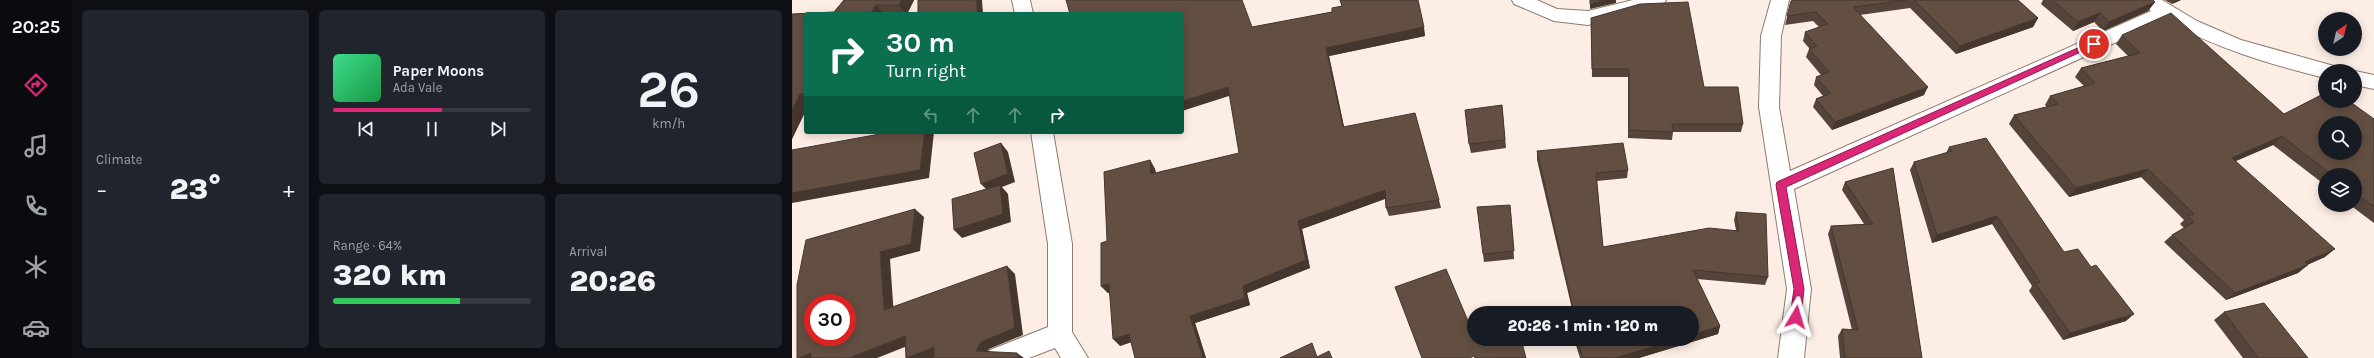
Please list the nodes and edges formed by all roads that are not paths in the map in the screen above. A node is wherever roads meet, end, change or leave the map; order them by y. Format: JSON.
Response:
{"nodes":[{"id":1,"x":1022,"y":0,"type":"edge"},
{"id":2,"x":1521,"y":0,"type":"edge"},
{"id":3,"x":1657,"y":0,"type":"edge"},
{"id":4,"x":1780,"y":0,"type":"edge"},
{"id":5,"x":2149,"y":0,"type":"edge"},
{"id":6,"x":1024,"y":12,"type":"edge"},
{"id":7,"x":2165,"y":12,"type":"junction"},
{"id":8,"x":2318,"y":69,"type":"edge"},
{"id":9,"x":2362,"y":79,"type":"edge"},
{"id":10,"x":2374,"y":82,"type":"edge"},
{"id":11,"x":1042,"y":134,"type":"edge"},
{"id":12,"x":1781,"y":185,"type":"junction"},
{"id":13,"x":1060,"y":334,"type":"junction"},
{"id":14,"x":999,"y":358,"type":"edge"},
{"id":15,"x":1075,"y":358,"type":"edge"},
{"id":16,"x":1791,"y":358,"type":"edge"}],
"edges":[{"from":1,"to":6,"type":"street"},
{"from":2,"to":3,"type":"street"},
{"from":4,"to":12,"type":"street"},
{"from":5,"to":7,"type":"street"},
{"from":7,"to":8,"type":"street"},
{"from":7,"to":12,"type":"street"},
{"from":9,"to":10,"type":"street"},
{"from":11,"to":13,"type":"street"},
{"from":12,"to":16,"type":"street"},
{"from":13,"to":14,"type":"street"},
{"from":13,"to":15,"type":"street"}]}
